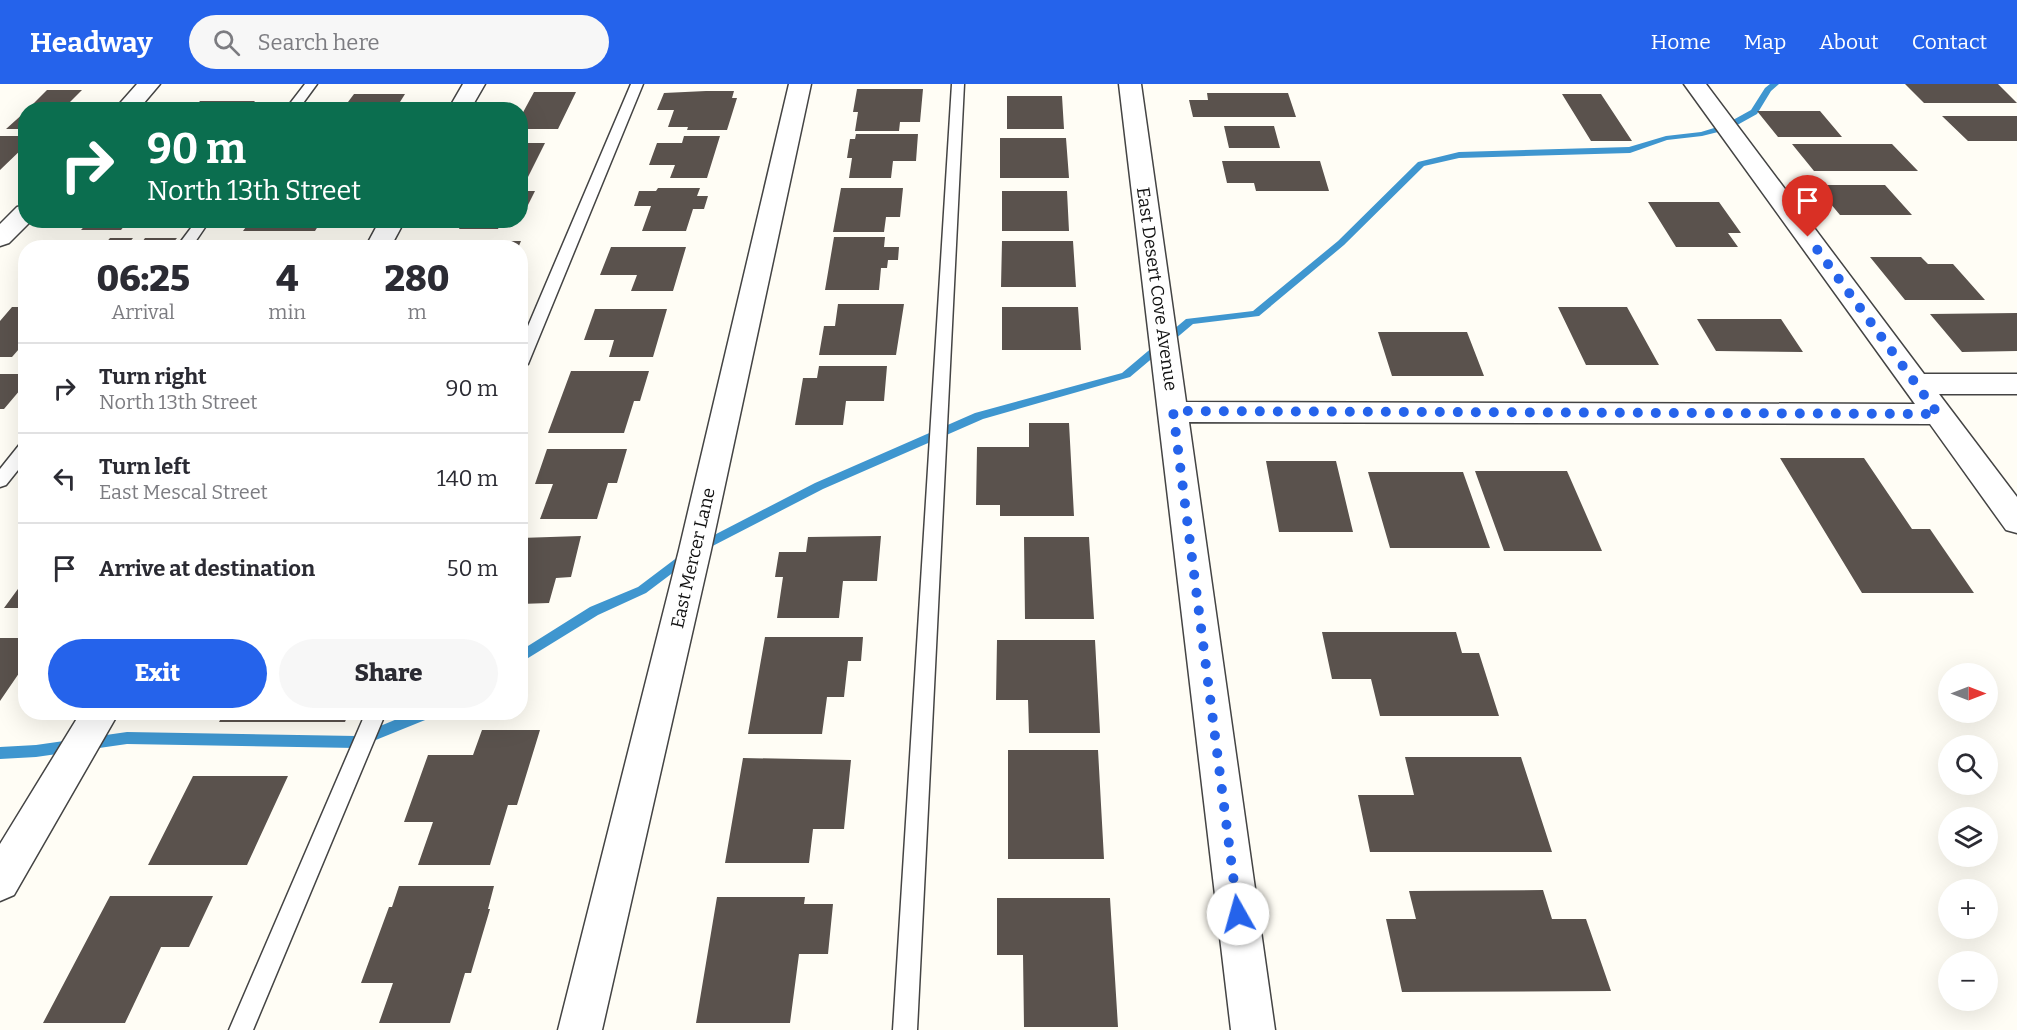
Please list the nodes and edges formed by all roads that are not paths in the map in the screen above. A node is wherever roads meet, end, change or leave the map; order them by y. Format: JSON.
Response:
{"nodes":[{"id":1,"x":149,"y":84,"type":"edge"},
{"id":2,"x":311,"y":84,"type":"edge"},
{"id":3,"x":474,"y":84,"type":"edge"},
{"id":4,"x":637,"y":84,"type":"edge"},
{"id":5,"x":800,"y":84,"type":"edge"},
{"id":6,"x":958,"y":84,"type":"edge"},
{"id":7,"x":1130,"y":84,"type":"edge"},
{"id":8,"x":1695,"y":84,"type":"edge"},
{"id":9,"x":132,"y":102,"type":"edge"},
{"id":10,"x":297,"y":102,"type":"edge"},
{"id":11,"x":464,"y":102,"type":"edge"},
{"id":12,"x":18,"y":220,"type":"edge"},
{"id":13,"x":0,"y":238,"type":"edge"},
{"id":14,"x":528,"y":345,"type":"edge"},
{"id":15,"x":1916,"y":384,"type":"junction"},
{"id":16,"x":2017,"y":384,"type":"edge"},
{"id":17,"x":1173,"y":411,"type":"junction"},
{"id":18,"x":1938,"y":414,"type":"junction"},
{"id":19,"x":18,"y":458,"type":"edge"},
{"id":20,"x":0,"y":481,"type":"edge"},
{"id":21,"x":2017,"y":521,"type":"edge"},
{"id":22,"x":96,"y":720,"type":"edge"},
{"id":23,"x":373,"y":720,"type":"edge"},
{"id":24,"x":0,"y":881,"type":"edge"},
{"id":25,"x":242,"y":1030,"type":"edge"},
{"id":26,"x":580,"y":1030,"type":"edge"},
{"id":27,"x":905,"y":1030,"type":"edge"},
{"id":28,"x":1253,"y":1030,"type":"edge"}],
"edges":[{"from":1,"to":9,"type":"street"},
{"from":2,"to":10,"type":"lane"},
{"from":3,"to":11,"type":"street"},
{"from":4,"to":14,"type":"lane"},
{"from":5,"to":26,"type":"street","name":"East Mercer Lane"},
{"from":6,"to":27,"type":"lane"},
{"from":7,"to":17,"type":"street","name":"East Desert Cove Avenue"},
{"from":8,"to":15,"type":"street"},
{"from":12,"to":13,"type":"street"},
{"from":15,"to":16,"type":"street"},
{"from":15,"to":18,"type":"street"},
{"from":17,"to":18,"type":"street"},
{"from":17,"to":28,"type":"street","name":"East Desert Cove Avenue"},
{"from":18,"to":21,"type":"street"},
{"from":19,"to":20,"type":"lane"},
{"from":22,"to":24,"type":"street"},
{"from":23,"to":25,"type":"lane"}]}
